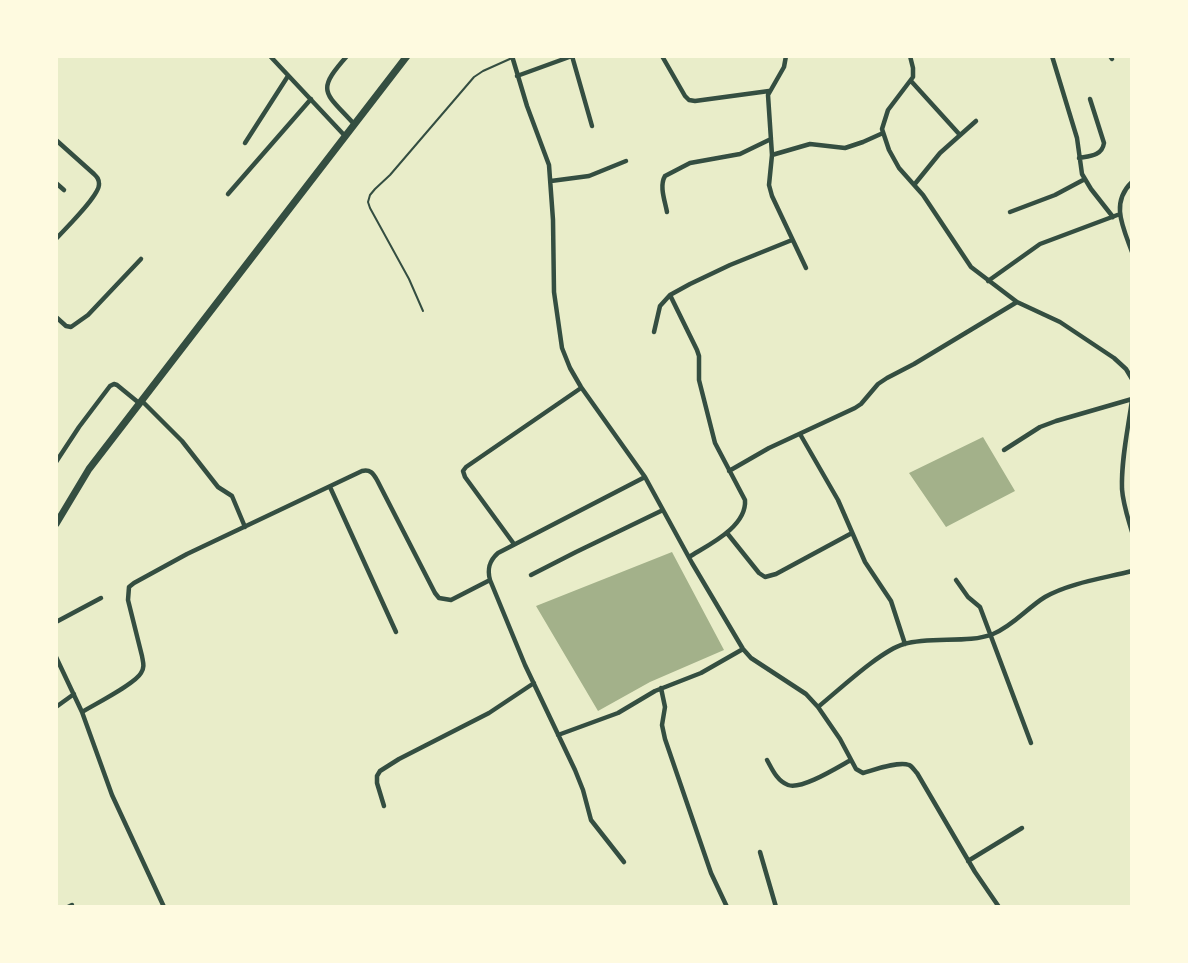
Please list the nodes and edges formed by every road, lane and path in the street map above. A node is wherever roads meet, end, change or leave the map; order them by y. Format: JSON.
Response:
{"nodes":[{"id":1,"x":270,"y":56,"type":"edge"},
{"id":2,"x":407,"y":56,"type":"edge"},
{"id":3,"x":662,"y":56,"type":"edge"},
{"id":4,"x":786,"y":56,"type":"edge"},
{"id":5,"x":910,"y":56,"type":"edge"},
{"id":6,"x":1052,"y":56,"type":"edge"},
{"id":7,"x":343,"y":57,"type":"edge"},
{"id":8,"x":513,"y":57,"type":"edge"},
{"id":9,"x":288,"y":76,"type":"junction"},
{"id":10,"x":517,"y":76,"type":"junction"},
{"id":11,"x":911,"y":81,"type":"junction"},
{"id":12,"x":769,"y":91,"type":"junction"},
{"id":13,"x":311,"y":99,"type":"junction"},
{"id":14,"x":1090,"y":99,"type":"dead end"},
{"id":15,"x":976,"y":121,"type":"dead end"},
{"id":16,"x":354,"y":124,"type":"junction"},
{"id":17,"x":592,"y":126,"type":"dead end"},
{"id":18,"x":883,"y":133,"type":"junction"},
{"id":19,"x":960,"y":135,"type":"junction"},
{"id":20,"x":345,"y":136,"type":"junction"},
{"id":21,"x":771,"y":139,"type":"junction"},
{"id":22,"x":56,"y":140,"type":"edge"},
{"id":23,"x":245,"y":143,"type":"dead end"},
{"id":24,"x":772,"y":155,"type":"junction"},
{"id":25,"x":1079,"y":158,"type":"junction"},
{"id":26,"x":626,"y":161,"type":"dead end"},
{"id":27,"x":1085,"y":180,"type":"junction"},
{"id":28,"x":551,"y":181,"type":"junction"},
{"id":29,"x":1132,"y":182,"type":"edge"},
{"id":30,"x":56,"y":183,"type":"edge"},
{"id":31,"x":915,"y":185,"type":"junction"},
{"id":32,"x":64,"y":190,"type":"dead end"},
{"id":33,"x":228,"y":194,"type":"dead end"},
{"id":34,"x":667,"y":212,"type":"dead end"},
{"id":35,"x":1010,"y":212,"type":"dead end"},
{"id":36,"x":1120,"y":214,"type":"junction"},
{"id":37,"x":1113,"y":217,"type":"junction"},
{"id":38,"x":57,"y":234,"type":"edge"},
{"id":39,"x":792,"y":240,"type":"junction"},
{"id":40,"x":1132,"y":252,"type":"edge"},
{"id":41,"x":141,"y":259,"type":"dead end"},
{"id":42,"x":806,"y":268,"type":"dead end"},
{"id":43,"x":988,"y":281,"type":"junction"},
{"id":44,"x":670,"y":295,"type":"junction"},
{"id":45,"x":1017,"y":302,"type":"junction"},
{"id":46,"x":424,"y":311,"type":"dead end"},
{"id":47,"x":56,"y":317,"type":"edge"},
{"id":48,"x":654,"y":332,"type":"dead end"},
{"id":49,"x":1132,"y":379,"type":"edge"},
{"id":50,"x":581,"y":387,"type":"junction"},
{"id":51,"x":1132,"y":400,"type":"edge"},
{"id":52,"x":141,"y":402,"type":"junction"},
{"id":53,"x":800,"y":434,"type":"junction"},
{"id":54,"x":1004,"y":450,"type":"dead end"},
{"id":55,"x":56,"y":462,"type":"edge"},
{"id":56,"x":729,"y":471,"type":"junction"},
{"id":57,"x":645,"y":477,"type":"junction"},
{"id":58,"x":330,"y":486,"type":"junction"},
{"id":59,"x":663,"y":510,"type":"junction"},
{"id":60,"x":56,"y":524,"type":"edge"},
{"id":61,"x":244,"y":527,"type":"junction"},
{"id":62,"x":1132,"y":532,"type":"edge"},
{"id":63,"x":726,"y":533,"type":"junction"},
{"id":64,"x":852,"y":533,"type":"junction"},
{"id":65,"x":514,"y":544,"type":"junction"},
{"id":66,"x":689,"y":557,"type":"junction"},
{"id":67,"x":1132,"y":571,"type":"edge"},
{"id":68,"x":531,"y":575,"type":"dead end"},
{"id":69,"x":490,"y":580,"type":"junction"},
{"id":70,"x":956,"y":580,"type":"dead end"},
{"id":71,"x":101,"y":598,"type":"dead end"},
{"id":72,"x":56,"y":622,"type":"edge"},
{"id":73,"x":396,"y":632,"type":"dead end"},
{"id":74,"x":990,"y":635,"type":"junction"},
{"id":75,"x":905,"y":644,"type":"junction"},
{"id":76,"x":743,"y":649,"type":"junction"},
{"id":77,"x":56,"y":657,"type":"edge"},
{"id":78,"x":534,"y":683,"type":"junction"},
{"id":79,"x":661,"y":688,"type":"junction"},
{"id":80,"x":74,"y":694,"type":"junction"},
{"id":81,"x":56,"y":707,"type":"edge"},
{"id":82,"x":818,"y":707,"type":"junction"},
{"id":83,"x":82,"y":712,"type":"junction"},
{"id":84,"x":558,"y":735,"type":"junction"},
{"id":85,"x":1031,"y":743,"type":"dead end"},
{"id":86,"x":766,"y":760,"type":"dead end"},
{"id":87,"x":851,"y":760,"type":"junction"},
{"id":88,"x":384,"y":806,"type":"dead end"},
{"id":89,"x":1022,"y":828,"type":"dead end"},
{"id":90,"x":760,"y":852,"type":"dead end"},
{"id":91,"x":968,"y":861,"type":"junction"},
{"id":92,"x":624,"y":862,"type":"dead end"},
{"id":93,"x":164,"y":907,"type":"edge"},
{"id":94,"x":727,"y":907,"type":"edge"},
{"id":95,"x":776,"y":907,"type":"edge"},
{"id":96,"x":999,"y":907,"type":"edge"}],
"edges":[{"from":1,"to":9,"type":"street"},
{"from":2,"to":16,"type":"main road"},
{"from":3,"to":12,"type":"street"},
{"from":4,"to":12,"type":"street"},
{"from":5,"to":11,"type":"street"},
{"from":6,"to":25,"type":"street"},
{"from":7,"to":16,"type":"street"},
{"from":8,"to":10,"type":"street"},
{"from":8,"to":46,"type":"lane"},
{"from":9,"to":13,"type":"street"},
{"from":9,"to":23,"type":"street"},
{"from":10,"to":17,"type":"street"},
{"from":10,"to":28,"type":"street"},
{"from":11,"to":18,"type":"street"},
{"from":11,"to":19,"type":"street"},
{"from":12,"to":21,"type":"street"},
{"from":13,"to":20,"type":"street"},
{"from":13,"to":33,"type":"street"},
{"from":14,"to":25,"type":"street"},
{"from":15,"to":19,"type":"street"},
{"from":16,"to":20,"type":"main road"},
{"from":18,"to":24,"type":"street"},
{"from":18,"to":31,"type":"street"},
{"from":19,"to":31,"type":"street"},
{"from":20,"to":52,"type":"main road"},
{"from":21,"to":24,"type":"street"},
{"from":21,"to":34,"type":"street"},
{"from":22,"to":38,"type":"street"},
{"from":24,"to":39,"type":"street"},
{"from":25,"to":27,"type":"street"},
{"from":26,"to":28,"type":"street"},
{"from":27,"to":35,"type":"street"},
{"from":27,"to":37,"type":"street"},
{"from":28,"to":50,"type":"street"},
{"from":29,"to":36,"type":"street"},
{"from":30,"to":32,"type":"street"},
{"from":31,"to":43,"type":"street"},
{"from":36,"to":37,"type":"street"},
{"from":36,"to":40,"type":"street"},
{"from":37,"to":43,"type":"street"},
{"from":39,"to":42,"type":"street"},
{"from":39,"to":44,"type":"street"},
{"from":41,"to":47,"type":"street"},
{"from":43,"to":45,"type":"street"},
{"from":44,"to":48,"type":"street"},
{"from":44,"to":56,"type":"street"},
{"from":45,"to":49,"type":"street"},
{"from":45,"to":53,"type":"street"},
{"from":50,"to":57,"type":"street"},
{"from":50,"to":65,"type":"street"},
{"from":51,"to":54,"type":"street"},
{"from":51,"to":62,"type":"street"},
{"from":52,"to":55,"type":"street"},
{"from":52,"to":60,"type":"main road"},
{"from":52,"to":61,"type":"street"},
{"from":53,"to":56,"type":"street"},
{"from":53,"to":64,"type":"street"},
{"from":56,"to":63,"type":"street"},
{"from":57,"to":59,"type":"street"},
{"from":57,"to":65,"type":"street"},
{"from":58,"to":61,"type":"street"},
{"from":58,"to":69,"type":"street"},
{"from":58,"to":73,"type":"street"},
{"from":59,"to":66,"type":"street"},
{"from":59,"to":68,"type":"street"},
{"from":61,"to":83,"type":"street"},
{"from":63,"to":64,"type":"street"},
{"from":63,"to":66,"type":"street"},
{"from":64,"to":75,"type":"street"},
{"from":65,"to":69,"type":"street"},
{"from":66,"to":76,"type":"street"},
{"from":67,"to":74,"type":"street"},
{"from":69,"to":78,"type":"street"},
{"from":70,"to":74,"type":"street"},
{"from":71,"to":72,"type":"street"},
{"from":74,"to":75,"type":"street"},
{"from":74,"to":85,"type":"street"},
{"from":75,"to":82,"type":"street"},
{"from":76,"to":79,"type":"street"},
{"from":76,"to":82,"type":"street"},
{"from":77,"to":80,"type":"street"},
{"from":78,"to":84,"type":"street"},
{"from":78,"to":88,"type":"street"},
{"from":79,"to":84,"type":"street"},
{"from":79,"to":94,"type":"street"},
{"from":80,"to":81,"type":"street"},
{"from":80,"to":83,"type":"street"},
{"from":82,"to":87,"type":"street"},
{"from":83,"to":93,"type":"street"},
{"from":84,"to":92,"type":"street"},
{"from":86,"to":87,"type":"street"},
{"from":87,"to":91,"type":"street"},
{"from":89,"to":91,"type":"street"},
{"from":90,"to":95,"type":"street"},
{"from":91,"to":96,"type":"street"}]}
